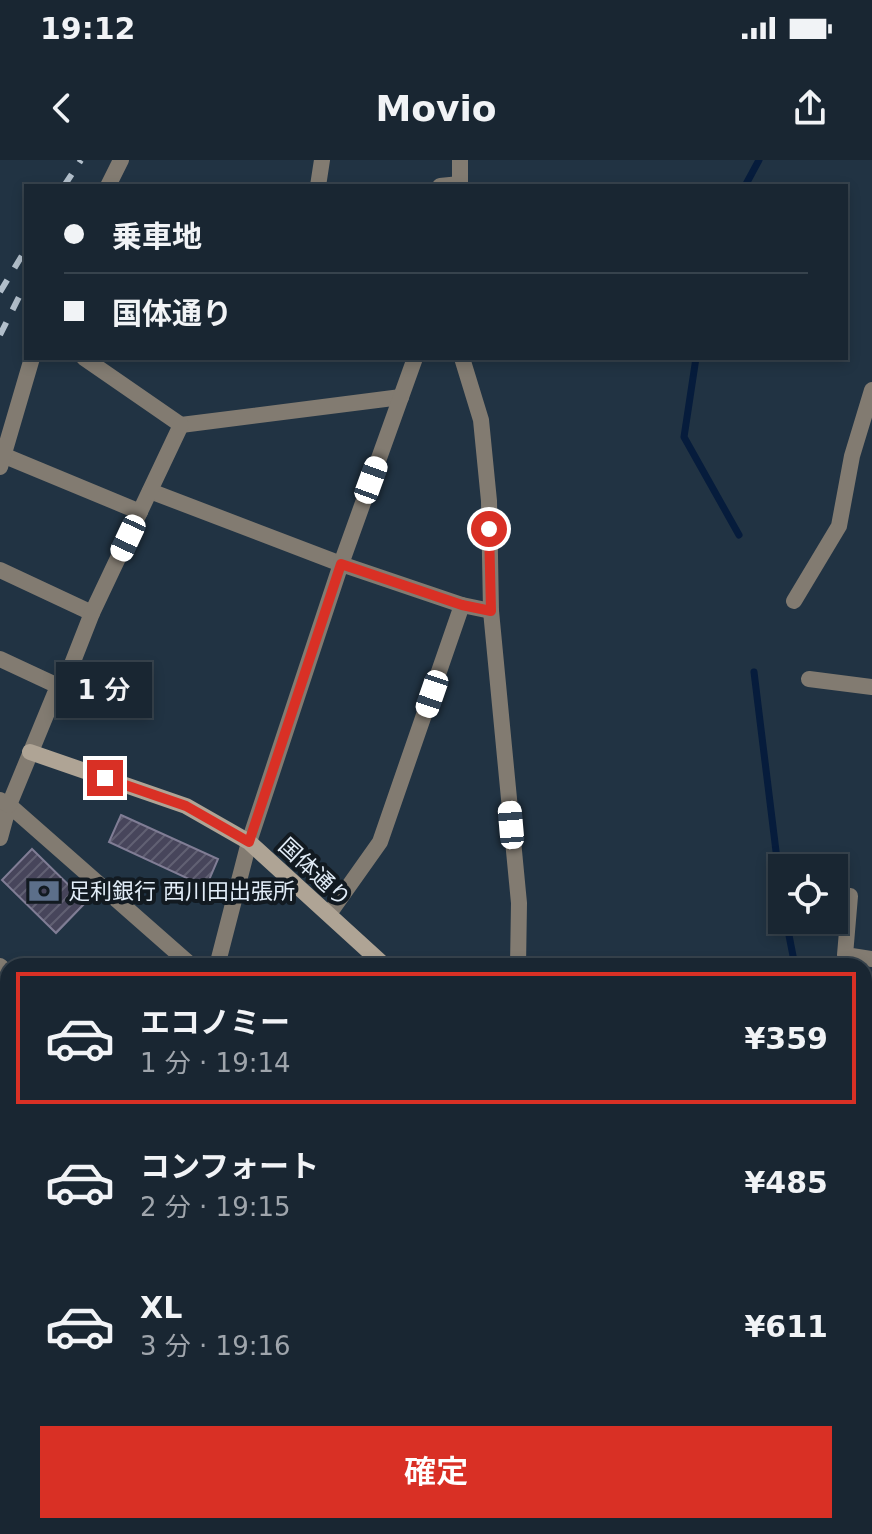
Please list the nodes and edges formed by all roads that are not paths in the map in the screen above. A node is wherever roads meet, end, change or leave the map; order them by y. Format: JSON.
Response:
{"nodes":[{"id":1,"x":121,"y":160,"type":"edge"},
{"id":2,"x":322,"y":160,"type":"edge"},
{"id":3,"x":460,"y":160,"type":"edge"},
{"id":4,"x":109,"y":184,"type":"edge"},
{"id":5,"x":318,"y":184,"type":"edge"},
{"id":6,"x":460,"y":184,"type":"edge"},
{"id":7,"x":31,"y":360,"type":"edge"},
{"id":8,"x":87,"y":360,"type":"edge"},
{"id":9,"x":414,"y":360,"type":"edge"},
{"id":10,"x":463,"y":360,"type":"edge"},
{"id":11,"x":872,"y":390,"type":"edge"},
{"id":12,"x":401,"y":397,"type":"junction"},
{"id":13,"x":181,"y":425,"type":"junction"},
{"id":14,"x":2,"y":461,"type":"edge"},
{"id":15,"x":150,"y":491,"type":"junction"},
{"id":16,"x":140,"y":512,"type":"junction"},
{"id":17,"x":341,"y":564,"type":"junction"},
{"id":18,"x":0,"y":570,"type":"edge"},
{"id":19,"x":794,"y":601,"type":"dead end"},
{"id":20,"x":462,"y":605,"type":"junction"},
{"id":21,"x":491,"y":611,"type":"junction"},
{"id":22,"x":92,"y":613,"type":"junction"},
{"id":23,"x":0,"y":659,"type":"edge"},
{"id":24,"x":809,"y":679,"type":"dead end"},
{"id":25,"x":58,"y":686,"type":"junction"},
{"id":26,"x":872,"y":687,"type":"edge"},
{"id":27,"x":30,"y":752,"type":"junction"},
{"id":28,"x":5,"y":802,"type":"edge"},
{"id":29,"x":0,"y":838,"type":"edge"},
{"id":30,"x":249,"y":842,"type":"junction"},
{"id":31,"x":850,"y":896,"type":"dead end"},
{"id":32,"x":329,"y":914,"type":"junction"},
{"id":33,"x":183,"y":958,"type":"edge"},
{"id":34,"x":219,"y":958,"type":"edge"},
{"id":35,"x":376,"y":958,"type":"edge"},
{"id":36,"x":518,"y":958,"type":"edge"},
{"id":37,"x":865,"y":958,"type":"edge"}],
"edges":[{"from":1,"to":4,"type":"street"},
{"from":2,"to":5,"type":"street"},
{"from":3,"to":6,"type":"street"},
{"from":7,"to":14,"type":"street"},
{"from":8,"to":13,"type":"street"},
{"from":9,"to":12,"type":"street"},
{"from":10,"to":21,"type":"street"},
{"from":11,"to":19,"type":"street"},
{"from":12,"to":13,"type":"street"},
{"from":12,"to":17,"type":"street"},
{"from":13,"to":15,"type":"street"},
{"from":14,"to":16,"type":"street"},
{"from":15,"to":16,"type":"street"},
{"from":15,"to":17,"type":"street"},
{"from":16,"to":22,"type":"street"},
{"from":17,"to":20,"type":"street"},
{"from":17,"to":30,"type":"street"},
{"from":18,"to":22,"type":"street"},
{"from":20,"to":21,"type":"street"},
{"from":20,"to":32,"type":"street"},
{"from":21,"to":36,"type":"street"},
{"from":22,"to":25,"type":"street"},
{"from":23,"to":25,"type":"street"},
{"from":24,"to":26,"type":"street"},
{"from":25,"to":27,"type":"street"},
{"from":27,"to":28,"type":"street"},
{"from":27,"to":30,"type":"main road","name":"国体通り"},
{"from":28,"to":29,"type":"street"},
{"from":28,"to":33,"type":"street"},
{"from":30,"to":32,"type":"main road","name":"国体通り"},
{"from":30,"to":34,"type":"street"},
{"from":31,"to":37,"type":"street"},
{"from":32,"to":35,"type":"main road","name":"国体通り"}]}
